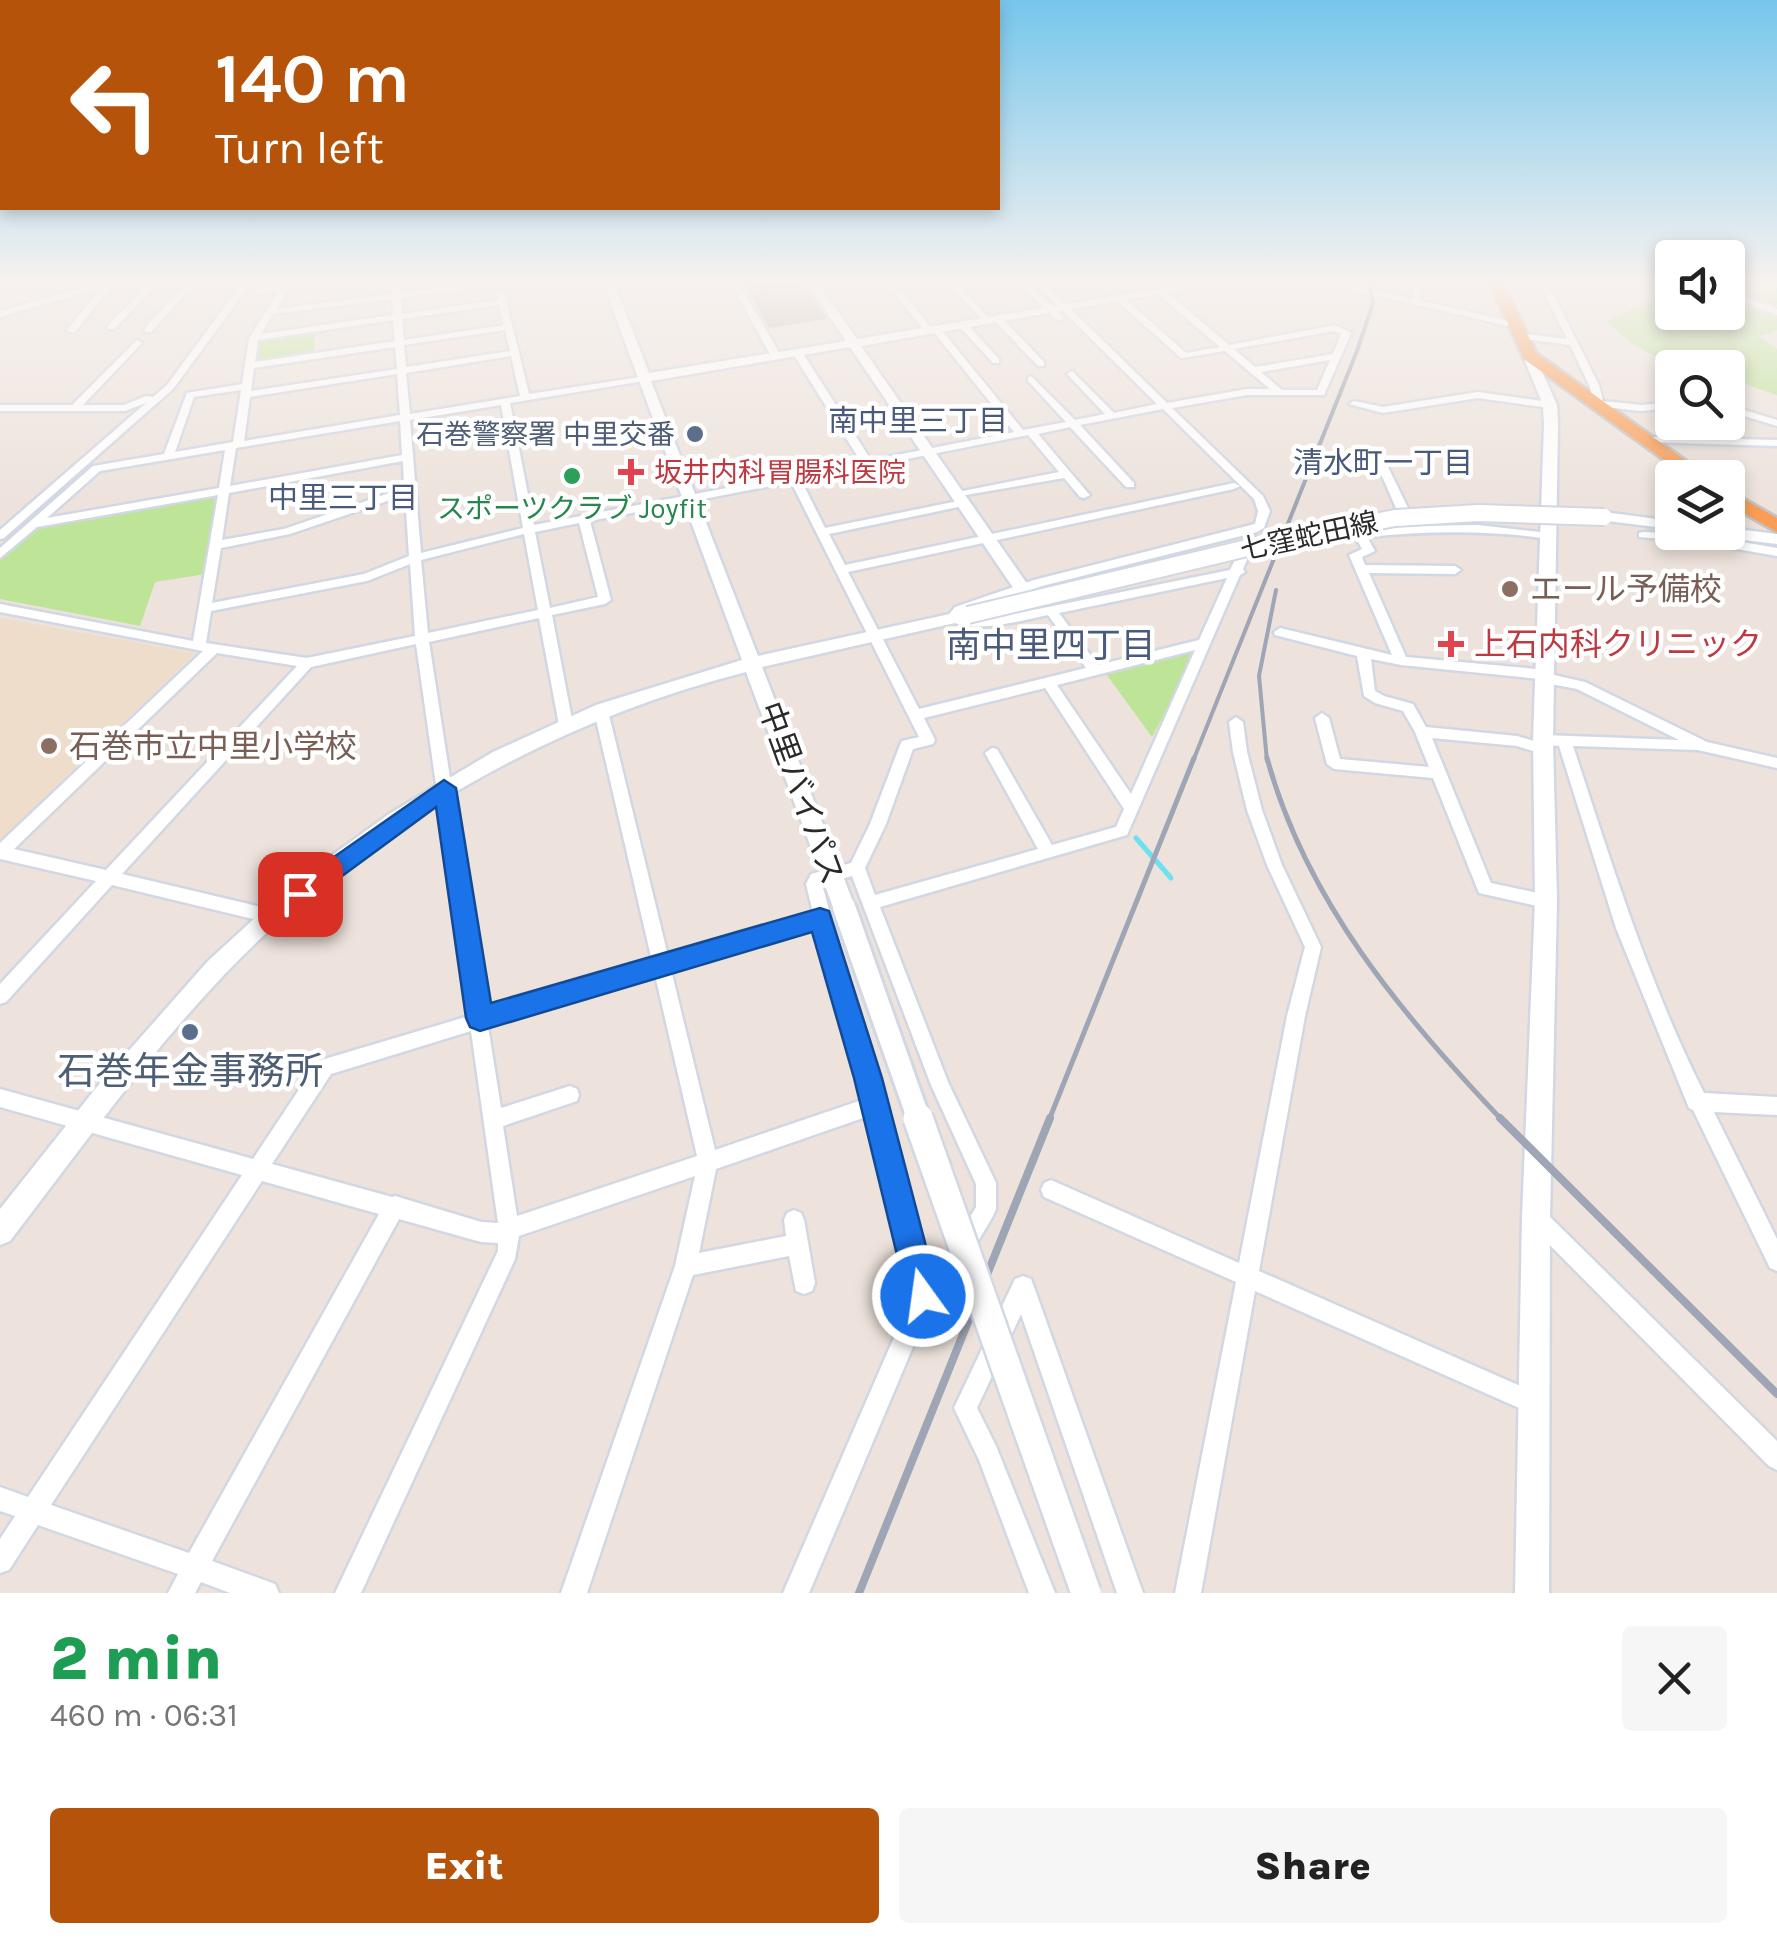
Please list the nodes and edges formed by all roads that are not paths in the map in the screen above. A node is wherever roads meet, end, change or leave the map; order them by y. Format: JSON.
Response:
{"nodes":[{"id":1,"x":126,"y":354,"type":"edge"},
{"id":2,"x":194,"y":354,"type":"edge"},
{"id":3,"x":252,"y":354,"type":"edge"},
{"id":4,"x":327,"y":354,"type":"edge"},
{"id":5,"x":402,"y":354,"type":"edge"},
{"id":6,"x":505,"y":354,"type":"edge"},
{"id":7,"x":514,"y":354,"type":"edge"},
{"id":8,"x":635,"y":354,"type":"edge"},
{"id":9,"x":785,"y":354,"type":"edge"},
{"id":10,"x":798,"y":354,"type":"edge"},
{"id":11,"x":862,"y":354,"type":"edge"},
{"id":12,"x":954,"y":354,"type":"edge"},
{"id":13,"x":990,"y":354,"type":"edge"},
{"id":14,"x":1030,"y":354,"type":"edge"},
{"id":15,"x":1104,"y":354,"type":"edge"},
{"id":16,"x":1236,"y":354,"type":"edge"},
{"id":17,"x":1528,"y":354,"type":"edge"},
{"id":18,"x":1533,"y":354,"type":"edge"},
{"id":19,"x":1578,"y":354,"type":"edge"},
{"id":20,"x":776,"y":356,"type":"joint"},
{"id":21,"x":1336,"y":356,"type":"joint"},
{"id":22,"x":996,"y":361,"type":"dead end"},
{"id":23,"x":1041,"y":364,"type":"dead end"},
{"id":24,"x":250,"y":366,"type":"junction"},
{"id":25,"x":403,"y":370,"type":"junction"},
{"id":26,"x":1254,"y":370,"type":"junction"},
{"id":27,"x":1072,"y":374,"type":"dead end"},
{"id":28,"x":644,"y":378,"type":"junction"},
{"id":29,"x":1031,"y":379,"type":"dead end"},
{"id":30,"x":170,"y":386,"type":"junction"},
{"id":31,"x":246,"y":391,"type":"junction"},
{"id":32,"x":1280,"y":392,"type":"junction"},
{"id":33,"x":526,"y":397,"type":"junction"},
{"id":34,"x":505,"y":401,"type":"junction"},
{"id":35,"x":1354,"y":404,"type":"dead end"},
{"id":36,"x":1599,"y":404,"type":"junction"},
{"id":37,"x":1550,"y":406,"type":"junction"},
{"id":38,"x":76,"y":407,"type":"junction"},
{"id":39,"x":1159,"y":407,"type":"junction"},
{"id":40,"x":1655,"y":407,"type":"edge"},
{"id":41,"x":1777,"y":407,"type":"edge"},
{"id":42,"x":1,"y":408,"type":"edge"},
{"id":43,"x":1745,"y":410,"type":"edge"},
{"id":44,"x":1745,"y":412,"type":"edge"},
{"id":45,"x":1112,"y":416,"type":"junction"},
{"id":46,"x":408,"y":417,"type":"junction"},
{"id":47,"x":1777,"y":423,"type":"edge"},
{"id":48,"x":1073,"y":424,"type":"junction"},
{"id":49,"x":121,"y":432,"type":"junction"},
{"id":50,"x":1026,"y":433,"type":"junction"},
{"id":51,"x":1651,"y":440,"type":"junction"},
{"id":52,"x":1777,"y":443,"type":"edge"},
{"id":53,"x":234,"y":446,"type":"junction"},
{"id":54,"x":929,"y":452,"type":"junction"},
{"id":55,"x":168,"y":457,"type":"junction"},
{"id":56,"x":409,"y":457,"type":"junction"},
{"id":57,"x":1678,"y":460,"type":"edge"},
{"id":58,"x":868,"y":464,"type":"junction"},
{"id":59,"x":1383,"y":467,"type":"dead end"},
{"id":60,"x":97,"y":468,"type":"junction"},
{"id":61,"x":1067,"y":474,"type":"junction"},
{"id":62,"x":794,"y":478,"type":"junction"},
{"id":63,"x":1130,"y":485,"type":"dead end"},
{"id":64,"x":1234,"y":486,"type":"junction"},
{"id":65,"x":411,"y":489,"type":"junction"},
{"id":66,"x":224,"y":490,"type":"junction"},
{"id":67,"x":1084,"y":495,"type":"dead end"},
{"id":68,"x":690,"y":498,"type":"junction"},
{"id":69,"x":961,"y":499,"type":"junction"},
{"id":70,"x":1745,"y":506,"type":"edge"},
{"id":71,"x":584,"y":518,"type":"junction"},
{"id":72,"x":1655,"y":523,"type":"edge"},
{"id":73,"x":35,"y":524,"type":"junction"},
{"id":74,"x":1777,"y":526,"type":"edge"},
{"id":75,"x":528,"y":530,"type":"junction"},
{"id":76,"x":1253,"y":530,"type":"junction"},
{"id":77,"x":1408,"y":530,"type":"junction"},
{"id":78,"x":822,"y":532,"type":"junction"},
{"id":79,"x":1643,"y":535,"type":"dead end"},
{"id":80,"x":0,"y":536,"type":"edge"},
{"id":81,"x":1549,"y":536,"type":"junction"},
{"id":82,"x":1745,"y":536,"type":"edge"},
{"id":83,"x":988,"y":539,"type":"junction"},
{"id":84,"x":1777,"y":540,"type":"edge"},
{"id":85,"x":215,"y":545,"type":"junction"},
{"id":86,"x":1777,"y":552,"type":"edge"},
{"id":87,"x":0,"y":554,"type":"edge"},
{"id":88,"x":415,"y":558,"type":"junction"},
{"id":89,"x":841,"y":570,"type":"junction"},
{"id":90,"x":1361,"y":570,"type":"junction"},
{"id":91,"x":1455,"y":570,"type":"dead end"},
{"id":92,"x":1238,"y":572,"type":"junction"},
{"id":93,"x":1022,"y":588,"type":"junction"},
{"id":94,"x":0,"y":608,"type":"edge"},
{"id":95,"x":205,"y":608,"type":"junction"},
{"id":96,"x":1052,"y":612,"type":"junction"},
{"id":97,"x":545,"y":614,"type":"junction"},
{"id":98,"x":960,"y":617,"type":"junction"},
{"id":99,"x":1280,"y":632,"type":"dead end"},
{"id":100,"x":876,"y":636,"type":"junction"},
{"id":101,"x":422,"y":639,"type":"junction"},
{"id":102,"x":1205,"y":642,"type":"junction"},
{"id":103,"x":207,"y":646,"type":"junction"},
{"id":104,"x":1364,"y":653,"type":"junction"},
{"id":105,"x":1401,"y":661,"type":"junction"},
{"id":106,"x":307,"y":663,"type":"junction"},
{"id":107,"x":754,"y":666,"type":"junction"},
{"id":108,"x":1095,"y":671,"type":"junction"},
{"id":109,"x":1547,"y":677,"type":"junction"},
{"id":110,"x":1049,"y":683,"type":"junction"},
{"id":111,"x":601,"y":711,"type":"junction"},
{"id":112,"x":916,"y":714,"type":"junction"},
{"id":113,"x":1322,"y":718,"type":"dead end"},
{"id":114,"x":1236,"y":722,"type":"dead end"},
{"id":115,"x":566,"y":726,"type":"junction"},
{"id":116,"x":1422,"y":732,"type":"junction"},
{"id":117,"x":1550,"y":743,"type":"junction"},
{"id":118,"x":1703,"y":746,"type":"junction"},
{"id":119,"x":992,"y":753,"type":"dead end"},
{"id":120,"x":1777,"y":763,"type":"edge"},
{"id":121,"x":1436,"y":773,"type":"junction"},
{"id":122,"x":444,"y":788,"type":"junction"},
{"id":123,"x":1132,"y":808,"type":"junction"},
{"id":124,"x":0,"y":852,"type":"edge"},
{"id":125,"x":1048,"y":852,"type":"junction"},
{"id":126,"x":857,"y":868,"type":"junction"},
{"id":127,"x":832,"y":875,"type":"junction"},
{"id":128,"x":112,"y":878,"type":"junction"},
{"id":129,"x":1546,"y":901,"type":"junction"},
{"id":130,"x":845,"y":909,"type":"junction"},
{"id":131,"x":270,"y":916,"type":"junction"},
{"id":132,"x":663,"y":966,"type":"junction"},
{"id":133,"x":0,"y":996,"type":"edge"},
{"id":134,"x":480,"y":1018,"type":"junction"},
{"id":135,"x":570,"y":1096,"type":"dead end"},
{"id":136,"x":0,"y":1098,"type":"edge"},
{"id":137,"x":1696,"y":1102,"type":"junction"},
{"id":138,"x":875,"y":1105,"type":"junction"},
{"id":139,"x":1777,"y":1106,"type":"edge"},
{"id":140,"x":494,"y":1120,"type":"junction"},
{"id":141,"x":86,"y":1122,"type":"junction"},
{"id":142,"x":708,"y":1160,"type":"junction"},
{"id":143,"x":258,"y":1169,"type":"junction"},
{"id":144,"x":1051,"y":1190,"type":"dead end"},
{"id":145,"x":395,"y":1206,"type":"junction"},
{"id":146,"x":1536,"y":1218,"type":"junction"},
{"id":147,"x":794,"y":1220,"type":"dead end"},
{"id":148,"x":510,"y":1230,"type":"junction"},
{"id":149,"x":0,"y":1231,"type":"edge"},
{"id":150,"x":797,"y":1244,"type":"junction"},
{"id":151,"x":1777,"y":1261,"type":"edge"},
{"id":152,"x":686,"y":1266,"type":"junction"},
{"id":153,"x":1249,"y":1276,"type":"junction"},
{"id":154,"x":804,"y":1282,"type":"dead end"},
{"id":155,"x":923,"y":1296,"type":"junction"},
{"id":156,"x":1536,"y":1404,"type":"junction"},
{"id":157,"x":1777,"y":1458,"type":"edge"},
{"id":158,"x":0,"y":1499,"type":"edge"},
{"id":159,"x":33,"y":1510,"type":"junction"},
{"id":160,"x":0,"y":1561,"type":"edge"},
{"id":161,"x":196,"y":1568,"type":"junction"},
{"id":162,"x":181,"y":1593,"type":"edge"},
{"id":163,"x":266,"y":1593,"type":"edge"},
{"id":164,"x":348,"y":1593,"type":"edge"},
{"id":165,"x":574,"y":1593,"type":"edge"},
{"id":166,"x":796,"y":1593,"type":"edge"},
{"id":167,"x":1042,"y":1593,"type":"edge"},
{"id":168,"x":1086,"y":1593,"type":"edge"},
{"id":169,"x":1130,"y":1593,"type":"edge"},
{"id":170,"x":1188,"y":1593,"type":"edge"},
{"id":171,"x":1532,"y":1593,"type":"edge"}],
"edges":[{"from":1,"to":38,"type":"street"},
{"from":2,"to":30,"type":"street"},
{"from":3,"to":24,"type":"street"},
{"from":4,"to":24,"type":"street"},
{"from":5,"to":25,"type":"street"},
{"from":6,"to":25,"type":"street"},
{"from":7,"to":33,"type":"street"},
{"from":8,"to":28,"type":"street","name":"中里バイパス"},
{"from":9,"to":20,"type":"street"},
{"from":10,"to":58,"type":"street"},
{"from":11,"to":54,"type":"street"},
{"from":12,"to":50,"type":"street"},
{"from":13,"to":22,"type":"street"},
{"from":14,"to":23,"type":"street"},
{"from":15,"to":39,"type":"street"},
{"from":16,"to":26,"type":"street"},
{"from":17,"to":37,"type":"street"},
{"from":18,"to":36,"type":"highway"},
{"from":19,"to":36,"type":"street"},
{"from":20,"to":28,"type":"street"},
{"from":21,"to":26,"type":"street"},
{"from":21,"to":32,"type":"street"},
{"from":24,"to":31,"type":"street"},
{"from":25,"to":31,"type":"street"},
{"from":25,"to":46,"type":"street"},
{"from":26,"to":32,"type":"street"},
{"from":27,"to":45,"type":"street"},
{"from":28,"to":33,"type":"street"},
{"from":28,"to":68,"type":"street","name":"中里バイパス"},
{"from":29,"to":48,"type":"street"},
{"from":30,"to":38,"type":"street"},
{"from":30,"to":49,"type":"street"},
{"from":31,"to":53,"type":"street"},
{"from":31,"to":55,"type":"street"},
{"from":32,"to":39,"type":"street"},
{"from":33,"to":34,"type":"street"},
{"from":34,"to":46,"type":"street"},
{"from":34,"to":75,"type":"street"},
{"from":35,"to":37,"type":"street"},
{"from":36,"to":40,"type":"street"},
{"from":36,"to":51,"type":"highway"},
{"from":37,"to":81,"type":"street"},
{"from":38,"to":42,"type":"street"},
{"from":39,"to":45,"type":"street"},
{"from":39,"to":64,"type":"street"},
{"from":39,"to":76,"type":"street"},
{"from":41,"to":43,"type":"street"},
{"from":44,"to":47,"type":"street"},
{"from":45,"to":48,"type":"street"},
{"from":46,"to":53,"type":"street"},
{"from":46,"to":56,"type":"street"},
{"from":48,"to":50,"type":"street"},
{"from":48,"to":63,"type":"street"},
{"from":49,"to":60,"type":"street"},
{"from":49,"to":80,"type":"street"},
{"from":50,"to":54,"type":"street"},
{"from":50,"to":61,"type":"street"},
{"from":51,"to":52,"type":"street"},
{"from":51,"to":57,"type":"highway"},
{"from":53,"to":55,"type":"street"},
{"from":53,"to":66,"type":"street"},
{"from":54,"to":58,"type":"street"},
{"from":54,"to":69,"type":"street"},
{"from":55,"to":60,"type":"street"},
{"from":56,"to":65,"type":"street"},
{"from":56,"to":66,"type":"street"},
{"from":58,"to":62,"type":"street"},
{"from":59,"to":77,"type":"street"},
{"from":60,"to":73,"type":"street"},
{"from":61,"to":67,"type":"street"},
{"from":61,"to":69,"type":"street"},
{"from":62,"to":68,"type":"street"},
{"from":62,"to":78,"type":"street"},
{"from":64,"to":76,"type":"street"},
{"from":64,"to":83,"type":"street"},
{"from":65,"to":85,"type":"street"},
{"from":65,"to":88,"type":"street"},
{"from":66,"to":73,"type":"street"},
{"from":66,"to":85,"type":"street"},
{"from":68,"to":71,"type":"street"},
{"from":68,"to":107,"type":"street","name":"中里バイパス"},
{"from":69,"to":78,"type":"street"},
{"from":69,"to":83,"type":"street"},
{"from":70,"to":74,"type":"highway"},
{"from":71,"to":75,"type":"street"},
{"from":71,"to":97,"type":"street"},
{"from":72,"to":98,"type":"street","name":"七窪蛇田線","bridge":true},
{"from":73,"to":87,"type":"street"},
{"from":75,"to":88,"type":"street"},
{"from":75,"to":97,"type":"street"},
{"from":76,"to":92,"type":"street"},
{"from":76,"to":93,"type":"street"},
{"from":77,"to":81,"type":"street"},
{"from":77,"to":90,"type":"street"},
{"from":78,"to":89,"type":"street"},
{"from":79,"to":86,"type":"street"},
{"from":81,"to":109,"type":"street"},
{"from":82,"to":84,"type":"street"},
{"from":83,"to":89,"type":"street"},
{"from":83,"to":93,"type":"street"},
{"from":85,"to":95,"type":"street"},
{"from":88,"to":95,"type":"street"},
{"from":88,"to":101,"type":"street"},
{"from":89,"to":100,"type":"street"},
{"from":90,"to":91,"type":"street"},
{"from":90,"to":105,"type":"street"},
{"from":92,"to":96,"type":"street"},
{"from":92,"to":102,"type":"street"},
{"from":93,"to":98,"type":"street"},
{"from":94,"to":103,"type":"street"},
{"from":95,"to":103,"type":"street"},
{"from":96,"to":98,"type":"street"},
{"from":96,"to":108,"type":"street"},
{"from":97,"to":101,"type":"street"},
{"from":97,"to":115,"type":"street"},
{"from":98,"to":100,"type":"street","name":"七窪蛇田線"},
{"from":99,"to":104,"type":"street"},
{"from":100,"to":107,"type":"street","name":"七窪蛇田線"},
{"from":100,"to":112,"type":"street"},
{"from":101,"to":106,"type":"street"},
{"from":101,"to":122,"type":"street"},
{"from":102,"to":108,"type":"street"},
{"from":102,"to":123,"type":"street"},
{"from":103,"to":106,"type":"street"},
{"from":103,"to":124,"type":"street"},
{"from":104,"to":105,"type":"street"},
{"from":104,"to":116,"type":"street"},
{"from":105,"to":109,"type":"street"},
{"from":106,"to":128,"type":"street"},
{"from":107,"to":111,"type":"street","name":"七窪蛇田線"},
{"from":107,"to":127,"type":"street","name":"中里バイパス"},
{"from":108,"to":110,"type":"street"},
{"from":109,"to":117,"type":"street"},
{"from":109,"to":118,"type":"street"},
{"from":110,"to":112,"type":"street"},
{"from":110,"to":123,"type":"street"},
{"from":111,"to":115,"type":"street","name":"七窪蛇田線"},
{"from":111,"to":132,"type":"street"},
{"from":112,"to":126,"type":"street"},
{"from":113,"to":121,"type":"street"},
{"from":114,"to":153,"type":"street"},
{"from":115,"to":122,"type":"street","name":"七窪蛇田線"},
{"from":116,"to":117,"type":"street"},
{"from":116,"to":121,"type":"street"},
{"from":117,"to":118,"type":"street"},
{"from":117,"to":129,"type":"street"},
{"from":117,"to":137,"type":"street"},
{"from":118,"to":120,"type":"street"},
{"from":119,"to":125,"type":"street"},
{"from":121,"to":129,"type":"street"},
{"from":122,"to":131,"type":"street","name":"七窪蛇田線"},
{"from":122,"to":134,"type":"street"},
{"from":123,"to":125,"type":"street"},
{"from":124,"to":128,"type":"street"},
{"from":125,"to":130,"type":"street"},
{"from":126,"to":127,"type":"street"},
{"from":126,"to":130,"type":"street"},
{"from":127,"to":130,"type":"street","name":"中里バイパス"},
{"from":127,"to":130,"type":"street"},
{"from":128,"to":131,"type":"street"},
{"from":128,"to":133,"type":"street"},
{"from":129,"to":146,"type":"street"},
{"from":130,"to":132,"type":"street"},
{"from":130,"to":138,"type":"street"},
{"from":130,"to":155,"type":"street"},
{"from":130,"to":168,"type":"street","name":"中里バイパス","bridge":true},
{"from":131,"to":141,"type":"street","name":"七窪蛇田線"},
{"from":132,"to":134,"type":"street"},
{"from":132,"to":142,"type":"street"},
{"from":134,"to":140,"type":"street"},
{"from":134,"to":143,"type":"street"},
{"from":135,"to":140,"type":"street"},
{"from":136,"to":141,"type":"street"},
{"from":137,"to":139,"type":"street"},
{"from":137,"to":151,"type":"street"},
{"from":138,"to":142,"type":"street"},
{"from":138,"to":155,"type":"street"},
{"from":140,"to":148,"type":"street"},
{"from":141,"to":143,"type":"street"},
{"from":141,"to":149,"type":"street","name":"七窪蛇田線"},
{"from":142,"to":148,"type":"street"},
{"from":142,"to":152,"type":"street"},
{"from":143,"to":145,"type":"street"},
{"from":143,"to":159,"type":"street"},
{"from":144,"to":153,"type":"street"},
{"from":145,"to":148,"type":"street"},
{"from":145,"to":161,"type":"street"},
{"from":146,"to":156,"type":"street"},
{"from":146,"to":157,"type":"street"},
{"from":147,"to":150,"type":"street"},
{"from":148,"to":164,"type":"street"},
{"from":150,"to":152,"type":"street"},
{"from":150,"to":154,"type":"street"},
{"from":152,"to":165,"type":"street"},
{"from":153,"to":156,"type":"street"},
{"from":153,"to":170,"type":"street"},
{"from":155,"to":166,"type":"street"},
{"from":156,"to":171,"type":"street"},
{"from":158,"to":159,"type":"street"},
{"from":159,"to":160,"type":"street"},
{"from":159,"to":161,"type":"street"},
{"from":161,"to":162,"type":"street"},
{"from":161,"to":163,"type":"street"},
{"from":167,"to":169,"type":"street"}]}
